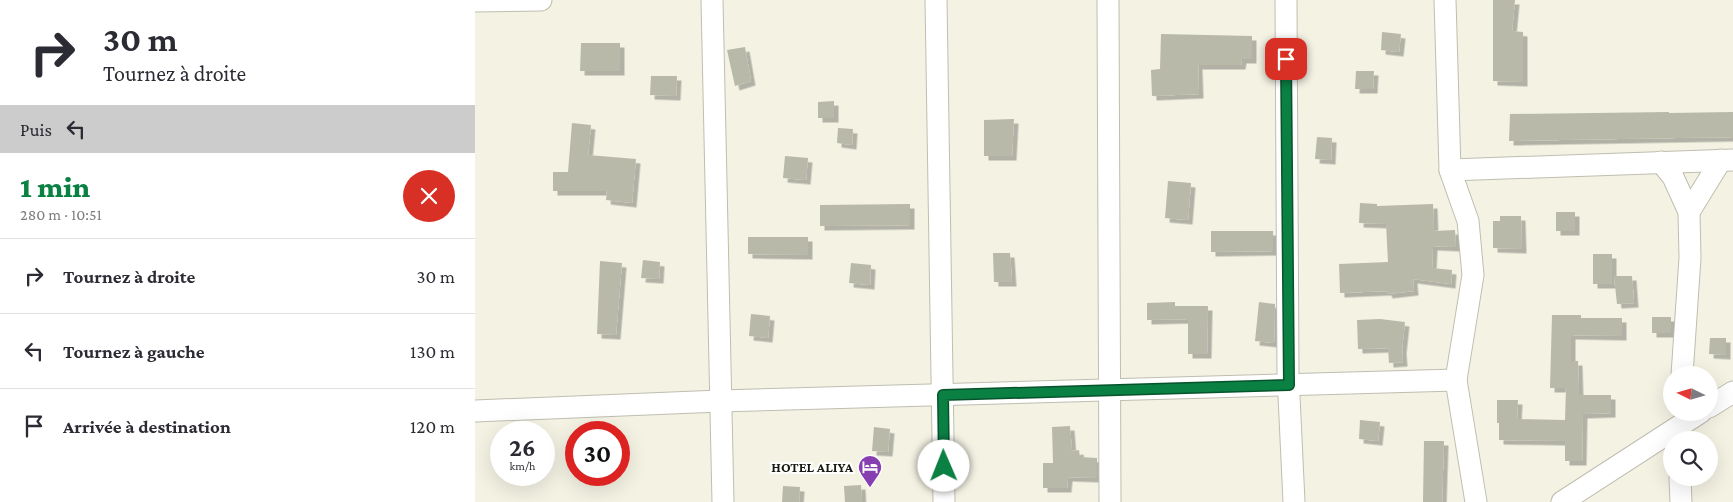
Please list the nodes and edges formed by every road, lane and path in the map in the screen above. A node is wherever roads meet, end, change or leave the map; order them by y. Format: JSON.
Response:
{"nodes":[{"id":1,"x":541,"y":0,"type":"edge"},
{"id":2,"x":712,"y":0,"type":"edge"},
{"id":3,"x":936,"y":0,"type":"edge"},
{"id":4,"x":1108,"y":0,"type":"edge"},
{"id":5,"x":1285,"y":0,"type":"edge"},
{"id":6,"x":1445,"y":0,"type":"edge"},
{"id":7,"x":475,"y":1,"type":"edge"},
{"id":8,"x":1727,"y":160,"type":"edge"},
{"id":9,"x":1661,"y":162,"type":"junction"},
{"id":10,"x":1450,"y":170,"type":"junction"},
{"id":11,"x":1689,"y":212,"type":"junction"},
{"id":12,"x":1683,"y":366,"type":"edge"},
{"id":13,"x":1456,"y":380,"type":"junction"},
{"id":14,"x":1289,"y":385,"type":"junction"},
{"id":15,"x":1109,"y":390,"type":"junction"},
{"id":16,"x":1733,"y":392,"type":"edge"},
{"id":17,"x":943,"y":395,"type":"junction"},
{"id":18,"x":720,"y":401,"type":"junction"},
{"id":19,"x":1718,"y":401,"type":"edge"},
{"id":20,"x":475,"y":411,"type":"edge"},
{"id":21,"x":1679,"y":426,"type":"edge"},
{"id":22,"x":1680,"y":486,"type":"edge"},
{"id":23,"x":723,"y":502,"type":"edge"},
{"id":24,"x":944,"y":502,"type":"edge"},
{"id":25,"x":1110,"y":502,"type":"edge"},
{"id":26,"x":1295,"y":502,"type":"edge"},
{"id":27,"x":1476,"y":502,"type":"edge"},
{"id":28,"x":1562,"y":502,"type":"edge"},
{"id":29,"x":1681,"y":502,"type":"edge"}],
"edges":[{"from":1,"to":7,"type":"street"},
{"from":2,"to":18,"type":"street"},
{"from":3,"to":17,"type":"street"},
{"from":4,"to":15,"type":"street"},
{"from":5,"to":14,"type":"street"},
{"from":6,"to":10,"type":"street"},
{"from":8,"to":9,"type":"street"},
{"from":8,"to":11,"type":"street"},
{"from":9,"to":10,"type":"street"},
{"from":9,"to":11,"type":"street"},
{"from":10,"to":13,"type":"street"},
{"from":11,"to":12,"type":"street"},
{"from":13,"to":14,"type":"street"},
{"from":13,"to":27,"type":"street"},
{"from":14,"to":15,"type":"street"},
{"from":14,"to":26,"type":"street"},
{"from":15,"to":17,"type":"street"},
{"from":15,"to":25,"type":"street"},
{"from":16,"to":19,"type":"street"},
{"from":17,"to":18,"type":"street"},
{"from":17,"to":24,"type":"street"},
{"from":18,"to":20,"type":"street"},
{"from":18,"to":23,"type":"street"},
{"from":21,"to":28,"type":"street"},
{"from":22,"to":29,"type":"street"}]}
